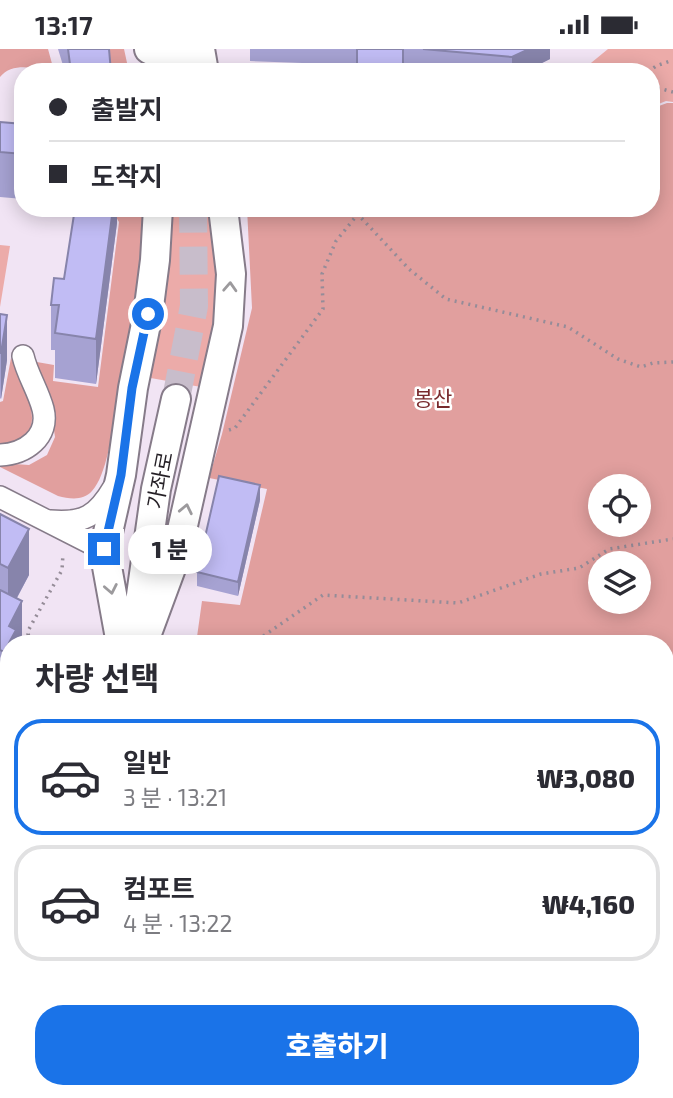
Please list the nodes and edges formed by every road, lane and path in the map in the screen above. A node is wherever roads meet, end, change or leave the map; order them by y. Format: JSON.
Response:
{"nodes":[{"id":1,"x":147,"y":49,"type":"edge"},
{"id":2,"x":189,"y":49,"type":"edge"},
{"id":3,"x":157,"y":217,"type":"edge"},
{"id":4,"x":224,"y":217,"type":"edge"},
{"id":5,"x":356,"y":217,"type":"edge"},
{"id":6,"x":361,"y":217,"type":"edge"},
{"id":7,"x":23,"y":356,"type":"dead end"},
{"id":8,"x":673,"y":362,"type":"edge"},
{"id":9,"x":176,"y":400,"type":"tunnel mouth"},
{"id":10,"x":202,"y":439,"type":"junction"},
{"id":11,"x":0,"y":455,"type":"edge"},
{"id":12,"x":121,"y":475,"type":"junction"},
{"id":13,"x":0,"y":497,"type":"edge"},
{"id":14,"x":48,"y":521,"type":"junction"},
{"id":15,"x":673,"y":539,"type":"edge"},
{"id":16,"x":104,"y":549,"type":"junction"},
{"id":17,"x":62,"y":552,"type":"dead end"},
{"id":18,"x":28,"y":635,"type":"edge"},
{"id":19,"x":119,"y":635,"type":"edge"},
{"id":20,"x":135,"y":635,"type":"edge"},
{"id":21,"x":146,"y":635,"type":"edge"},
{"id":22,"x":265,"y":635,"type":"edge"}],
"edges":[{"from":1,"to":2,"type":"main road"},
{"from":3,"to":12,"type":"main road"},
{"from":10,"to":4,"type":"main road","one_way":true},
{"from":5,"to":10,"type":"path"},
{"from":6,"to":8,"type":"path"},
{"from":7,"to":11,"type":"street"},
{"from":9,"to":20,"type":"main road","name":"가좌로"},
{"from":21,"to":10,"type":"main road","one_way":true},
{"from":12,"to":14,"type":"street"},
{"from":12,"to":16,"type":"main road"},
{"from":13,"to":14,"type":"street"},
{"from":14,"to":16,"type":"street"},
{"from":15,"to":22,"type":"path"},
{"from":16,"to":19,"type":"main road","one_way":true},
{"from":17,"to":18,"type":"path"}]}
